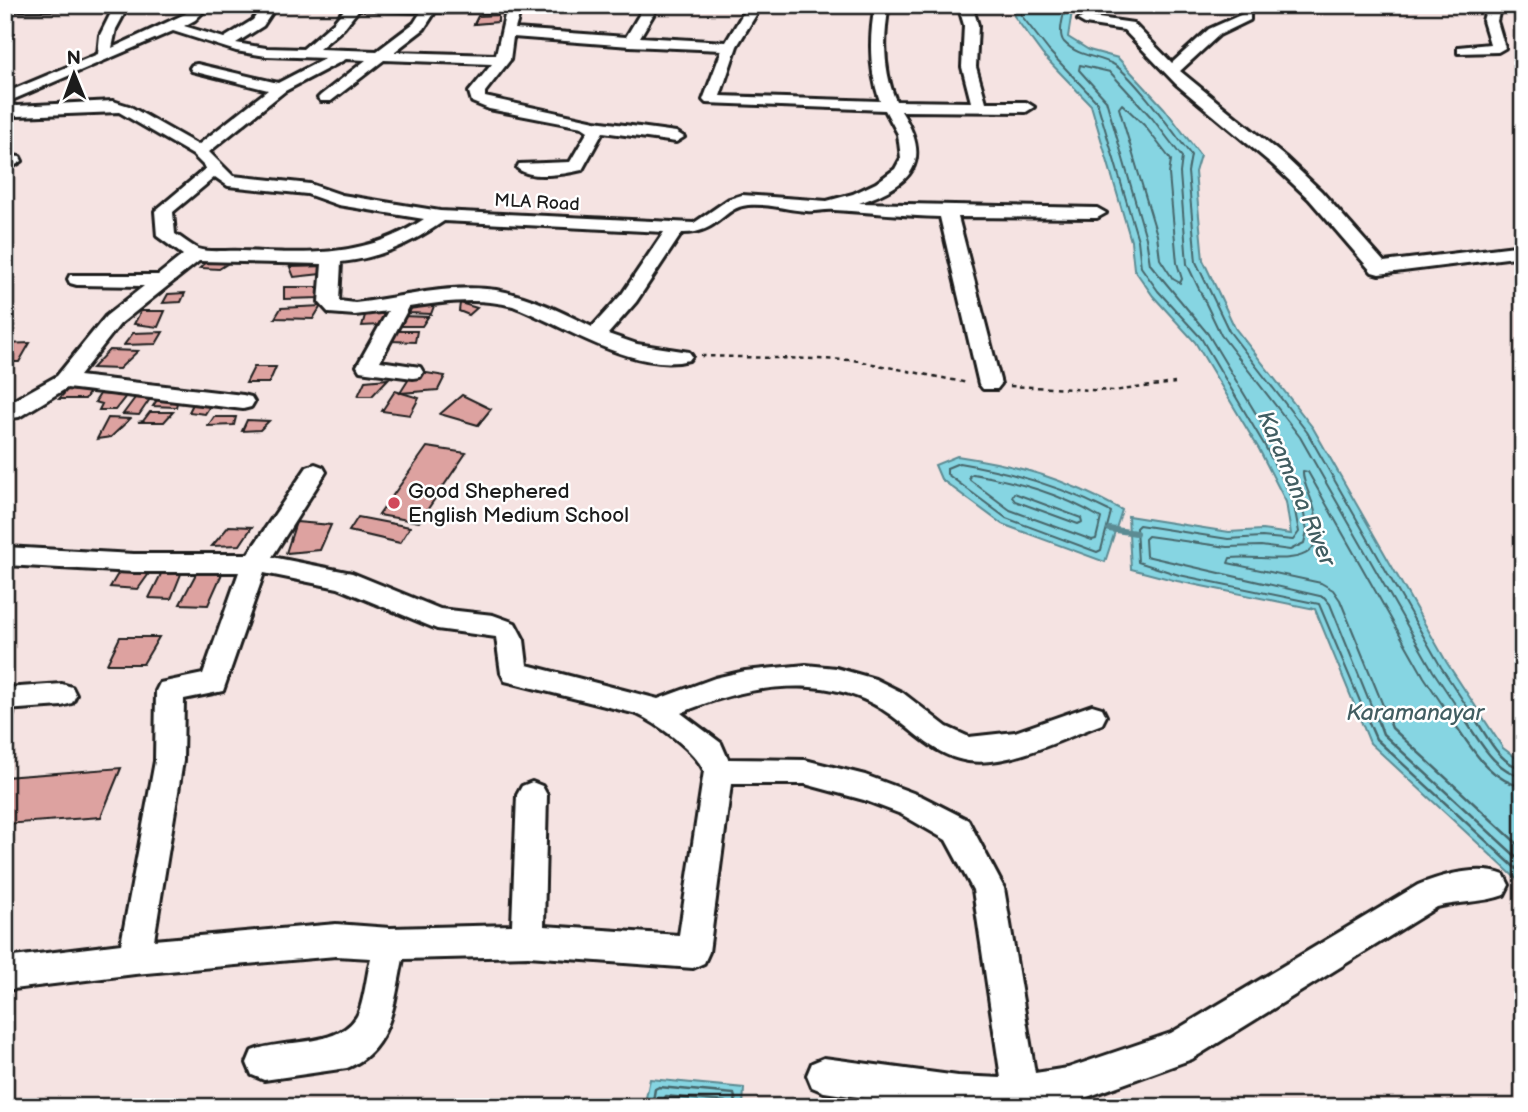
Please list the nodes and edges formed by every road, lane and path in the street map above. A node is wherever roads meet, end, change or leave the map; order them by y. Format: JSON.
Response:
{"nodes":[{"id":1,"x":120,"y":5,"type":"edge"},
{"id":2,"x":203,"y":5,"type":"edge"},
{"id":3,"x":270,"y":5,"type":"edge"},
{"id":4,"x":355,"y":5,"type":"edge"},
{"id":5,"x":652,"y":5,"type":"edge"},
{"id":6,"x":755,"y":5,"type":"edge"},
{"id":7,"x":882,"y":5,"type":"edge"},
{"id":8,"x":965,"y":5,"type":"edge"},
{"id":9,"x":1494,"y":5,"type":"edge"},
{"id":10,"x":5,"y":6,"type":"edge"},
{"id":11,"x":515,"y":6,"type":"edge"},
{"id":12,"x":430,"y":9,"type":"junction"},
{"id":13,"x":1245,"y":17,"type":"dead end"},
{"id":14,"x":1085,"y":20,"type":"dead end"},
{"id":15,"x":171,"y":26,"type":"junction"},
{"id":16,"x":507,"y":32,"type":"junction"},
{"id":17,"x":630,"y":42,"type":"junction"},
{"id":18,"x":226,"y":43,"type":"junction"},
{"id":19,"x":730,"y":46,"type":"junction"},
{"id":20,"x":1463,"y":50,"type":"dead end"},
{"id":21,"x":308,"y":52,"type":"junction"},
{"id":22,"x":345,"y":54,"type":"junction"},
{"id":23,"x":384,"y":55,"type":"junction"},
{"id":24,"x":105,"y":56,"type":"junction"},
{"id":25,"x":503,"y":60,"type":"junction"},
{"id":26,"x":197,"y":68,"type":"dead end"},
{"id":27,"x":1173,"y":70,"type":"junction"},
{"id":28,"x":280,"y":88,"type":"junction"},
{"id":29,"x":326,"y":98,"type":"dead end"},
{"id":30,"x":5,"y":99,"type":"edge"},
{"id":31,"x":891,"y":106,"type":"junction"},
{"id":32,"x":980,"y":107,"type":"junction"},
{"id":33,"x":1026,"y":107,"type":"dead end"},
{"id":34,"x":5,"y":108,"type":"edge"},
{"id":35,"x":594,"y":126,"type":"junction"},
{"id":36,"x":676,"y":137,"type":"dead end"},
{"id":37,"x":199,"y":152,"type":"junction"},
{"id":38,"x":216,"y":168,"type":"junction"},
{"id":39,"x":525,"y":168,"type":"dead end"},
{"id":40,"x":826,"y":206,"type":"junction"},
{"id":41,"x":947,"y":212,"type":"junction"},
{"id":42,"x":1097,"y":214,"type":"dead end"},
{"id":43,"x":440,"y":216,"type":"junction"},
{"id":44,"x":675,"y":229,"type":"junction"},
{"id":45,"x":1523,"y":250,"type":"edge"},
{"id":46,"x":195,"y":255,"type":"junction"},
{"id":47,"x":332,"y":259,"type":"junction"},
{"id":48,"x":78,"y":279,"type":"dead end"},
{"id":49,"x":162,"y":281,"type":"junction"},
{"id":50,"x":402,"y":303,"type":"junction"},
{"id":51,"x":595,"y":336,"type":"junction"},
{"id":52,"x":682,"y":356,"type":"joint"},
{"id":53,"x":413,"y":372,"type":"dead end"},
{"id":54,"x":64,"y":381,"type":"junction"},
{"id":55,"x":1175,"y":383,"type":"dead end"},
{"id":56,"x":990,"y":384,"type":"junction"},
{"id":57,"x":243,"y":402,"type":"dead end"},
{"id":58,"x":5,"y":412,"type":"edge"},
{"id":59,"x":316,"y":472,"type":"dead end"},
{"id":60,"x":5,"y":556,"type":"edge"},
{"id":61,"x":255,"y":564,"type":"junction"},
{"id":62,"x":62,"y":695,"type":"dead end"},
{"id":63,"x":5,"y":699,"type":"edge"},
{"id":64,"x":658,"y":711,"type":"junction"},
{"id":65,"x":1092,"y":716,"type":"dead end"},
{"id":66,"x":718,"y":772,"type":"junction"},
{"id":67,"x":532,"y":795,"type":"dead end"},
{"id":68,"x":1493,"y":885,"type":"dead end"},
{"id":69,"x":528,"y":940,"type":"junction"},
{"id":70,"x":390,"y":944,"type":"junction"},
{"id":71,"x":135,"y":958,"type":"junction"},
{"id":72,"x":5,"y":974,"type":"edge"},
{"id":73,"x":264,"y":1063,"type":"dead end"},
{"id":74,"x":824,"y":1075,"type":"dead end"},
{"id":75,"x":1021,"y":1093,"type":"junction"}],
"edges":[{"from":1,"to":10,"type":"street"},
{"from":1,"to":24,"type":"street"},
{"from":2,"to":15,"type":"street"},
{"from":3,"to":18,"type":"street"},
{"from":4,"to":12,"type":"street"},
{"from":4,"to":21,"type":"street"},
{"from":5,"to":17,"type":"street"},
{"from":6,"to":19,"type":"street"},
{"from":7,"to":31,"type":"street","name":"MLA Road"},
{"from":8,"to":32,"type":"street"},
{"from":9,"to":20,"type":"street"},
{"from":11,"to":12,"type":"street"},
{"from":11,"to":16,"type":"street"},
{"from":12,"to":23,"type":"street"},
{"from":13,"to":27,"type":"street"},
{"from":14,"to":27,"type":"street"},
{"from":15,"to":18,"type":"street"},
{"from":15,"to":24,"type":"street"},
{"from":16,"to":17,"type":"street"},
{"from":16,"to":25,"type":"street"},
{"from":17,"to":19,"type":"street"},
{"from":18,"to":21,"type":"street"},
{"from":19,"to":31,"type":"street"},
{"from":21,"to":22,"type":"street"},
{"from":22,"to":23,"type":"street"},
{"from":22,"to":28,"type":"street"},
{"from":23,"to":25,"type":"street"},
{"from":23,"to":29,"type":"street"},
{"from":24,"to":30,"type":"street"},
{"from":25,"to":35,"type":"street"},
{"from":26,"to":28,"type":"street"},
{"from":27,"to":45,"type":"street"},
{"from":28,"to":37,"type":"street"},
{"from":31,"to":32,"type":"street"},
{"from":31,"to":40,"type":"street","name":"MLA Road"},
{"from":32,"to":33,"type":"street"},
{"from":34,"to":37,"type":"street","name":"MLA Road"},
{"from":35,"to":36,"type":"street"},
{"from":35,"to":39,"type":"street"},
{"from":37,"to":38,"type":"street","name":"MLA Road"},
{"from":38,"to":43,"type":"street","name":"MLA Road"},
{"from":38,"to":46,"type":"street"},
{"from":40,"to":41,"type":"street"},
{"from":40,"to":44,"type":"street","name":"MLA Road"},
{"from":41,"to":42,"type":"street"},
{"from":41,"to":56,"type":"street"},
{"from":43,"to":44,"type":"street","name":"MLA Road"},
{"from":43,"to":47,"type":"street"},
{"from":44,"to":51,"type":"street"},
{"from":46,"to":47,"type":"street"},
{"from":46,"to":49,"type":"street"},
{"from":47,"to":50,"type":"street"},
{"from":48,"to":49,"type":"street"},
{"from":49,"to":54,"type":"street"},
{"from":50,"to":51,"type":"street"},
{"from":50,"to":53,"type":"street"},
{"from":51,"to":52,"type":"street"},
{"from":52,"to":56,"type":"path"},
{"from":54,"to":57,"type":"street"},
{"from":54,"to":58,"type":"street"},
{"from":55,"to":56,"type":"path"},
{"from":59,"to":61,"type":"street"},
{"from":60,"to":61,"type":"street"},
{"from":61,"to":64,"type":"street"},
{"from":61,"to":71,"type":"street"},
{"from":62,"to":63,"type":"street"},
{"from":64,"to":65,"type":"street"},
{"from":64,"to":66,"type":"street"},
{"from":66,"to":69,"type":"street"},
{"from":66,"to":75,"type":"street"},
{"from":67,"to":69,"type":"street"},
{"from":68,"to":75,"type":"street"},
{"from":69,"to":70,"type":"street"},
{"from":70,"to":71,"type":"street"},
{"from":70,"to":73,"type":"street"},
{"from":71,"to":72,"type":"street"},
{"from":74,"to":75,"type":"street"}]}
